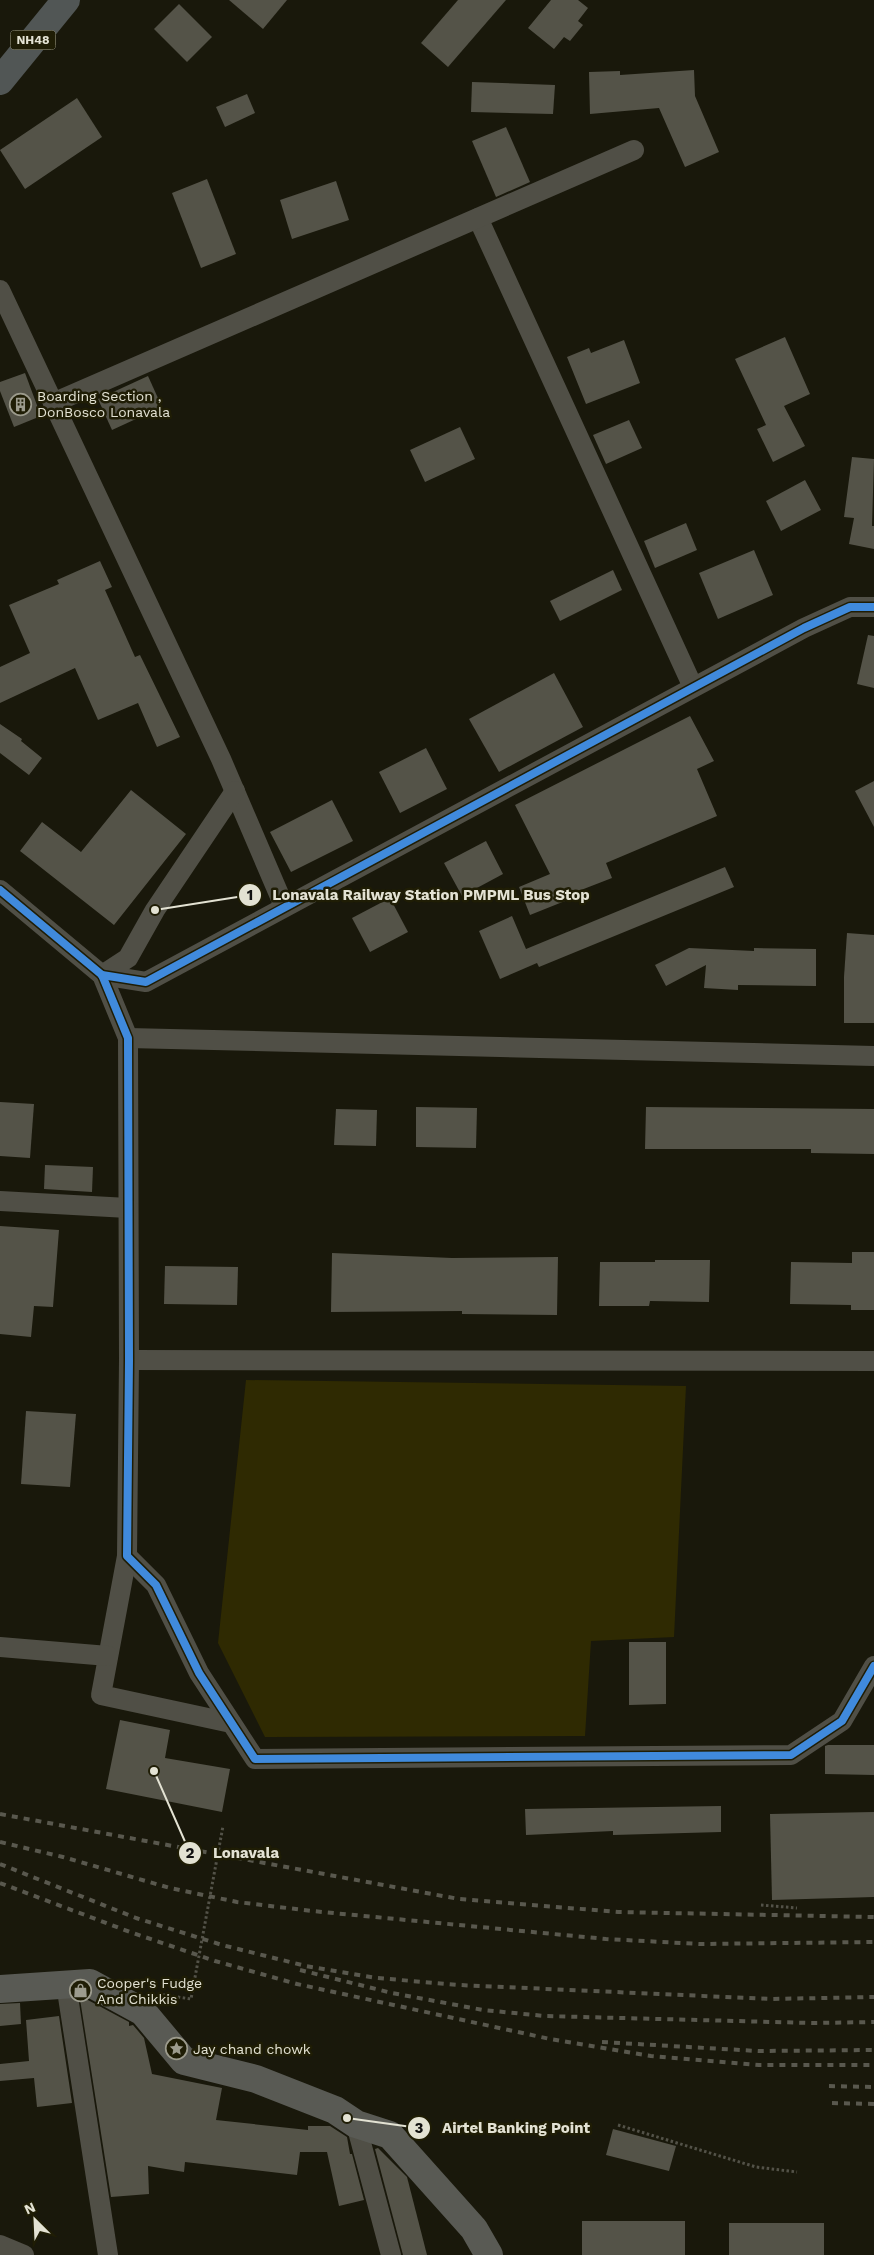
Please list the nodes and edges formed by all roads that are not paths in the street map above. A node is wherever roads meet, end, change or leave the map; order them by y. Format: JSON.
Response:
{"nodes":[{"id":1,"x":46,"y":0,"type":"edge"},
{"id":2,"x":66,"y":0,"type":"edge"},
{"id":3,"x":0,"y":57,"type":"edge"},
{"id":4,"x":0,"y":81,"type":"edge"},
{"id":5,"x":634,"y":150,"type":"dead end"},
{"id":6,"x":478,"y":218,"type":"junction"},
{"id":7,"x":0,"y":290,"type":"edge"},
{"id":8,"x":53,"y":403,"type":"junction"},
{"id":9,"x":874,"y":607,"type":"edge"},
{"id":10,"x":693,"y":687,"type":"junction"},
{"id":11,"x":235,"y":791,"type":"junction"},
{"id":12,"x":0,"y":890,"type":"edge"},
{"id":13,"x":284,"y":906,"type":"junction"},
{"id":14,"x":102,"y":975,"type":"junction"},
{"id":15,"x":128,"y":1038,"type":"junction"},
{"id":16,"x":874,"y":1056,"type":"edge"},
{"id":17,"x":0,"y":1201,"type":"edge"},
{"id":18,"x":128,"y":1208,"type":"junction"},
{"id":19,"x":129,"y":1360,"type":"junction"},
{"id":20,"x":874,"y":1361,"type":"edge"},
{"id":21,"x":126,"y":1556,"type":"junction"},
{"id":22,"x":0,"y":1647,"type":"edge"},
{"id":23,"x":108,"y":1656,"type":"junction"},
{"id":24,"x":874,"y":1666,"type":"edge"},
{"id":25,"x":231,"y":1722,"type":"junction"},
{"id":26,"x":66,"y":1984,"type":"junction"},
{"id":27,"x":0,"y":1989,"type":"edge"},
{"id":28,"x":356,"y":2124,"type":"junction"},
{"id":29,"x":0,"y":2245,"type":"edge"},
{"id":30,"x":485,"y":2252,"type":"edge"},
{"id":31,"x":24,"y":2255,"type":"edge"},
{"id":32,"x":108,"y":2255,"type":"edge"},
{"id":33,"x":391,"y":2255,"type":"edge"}],
"edges":[{"from":1,"to":3,"type":"highway","number":"NH48"},
{"from":2,"to":4,"type":"highway","number":"NH48"},
{"from":5,"to":6,"type":"street"},
{"from":6,"to":8,"type":"street"},
{"from":6,"to":10,"type":"street"},
{"from":7,"to":8,"type":"street"},
{"from":8,"to":11,"type":"street"},
{"from":9,"to":10,"type":"street"},
{"from":10,"to":13,"type":"street"},
{"from":11,"to":13,"type":"street"},
{"from":11,"to":14,"type":"street"},
{"from":12,"to":14,"type":"street"},
{"from":13,"to":14,"type":"street"},
{"from":14,"to":15,"type":"street"},
{"from":15,"to":16,"type":"street"},
{"from":15,"to":18,"type":"street"},
{"from":17,"to":18,"type":"street"},
{"from":18,"to":19,"type":"street"},
{"from":19,"to":20,"type":"street"},
{"from":19,"to":21,"type":"street"},
{"from":21,"to":23,"type":"street"},
{"from":21,"to":25,"type":"street"},
{"from":22,"to":23,"type":"street"},
{"from":23,"to":25,"type":"street"},
{"from":24,"to":25,"type":"street"},
{"from":26,"to":27,"type":"main road"},
{"from":26,"to":28,"type":"main road"},
{"from":26,"to":32,"type":"street"},
{"from":28,"to":30,"type":"main road"},
{"from":28,"to":33,"type":"street"},
{"from":29,"to":31,"type":"street"}]}
